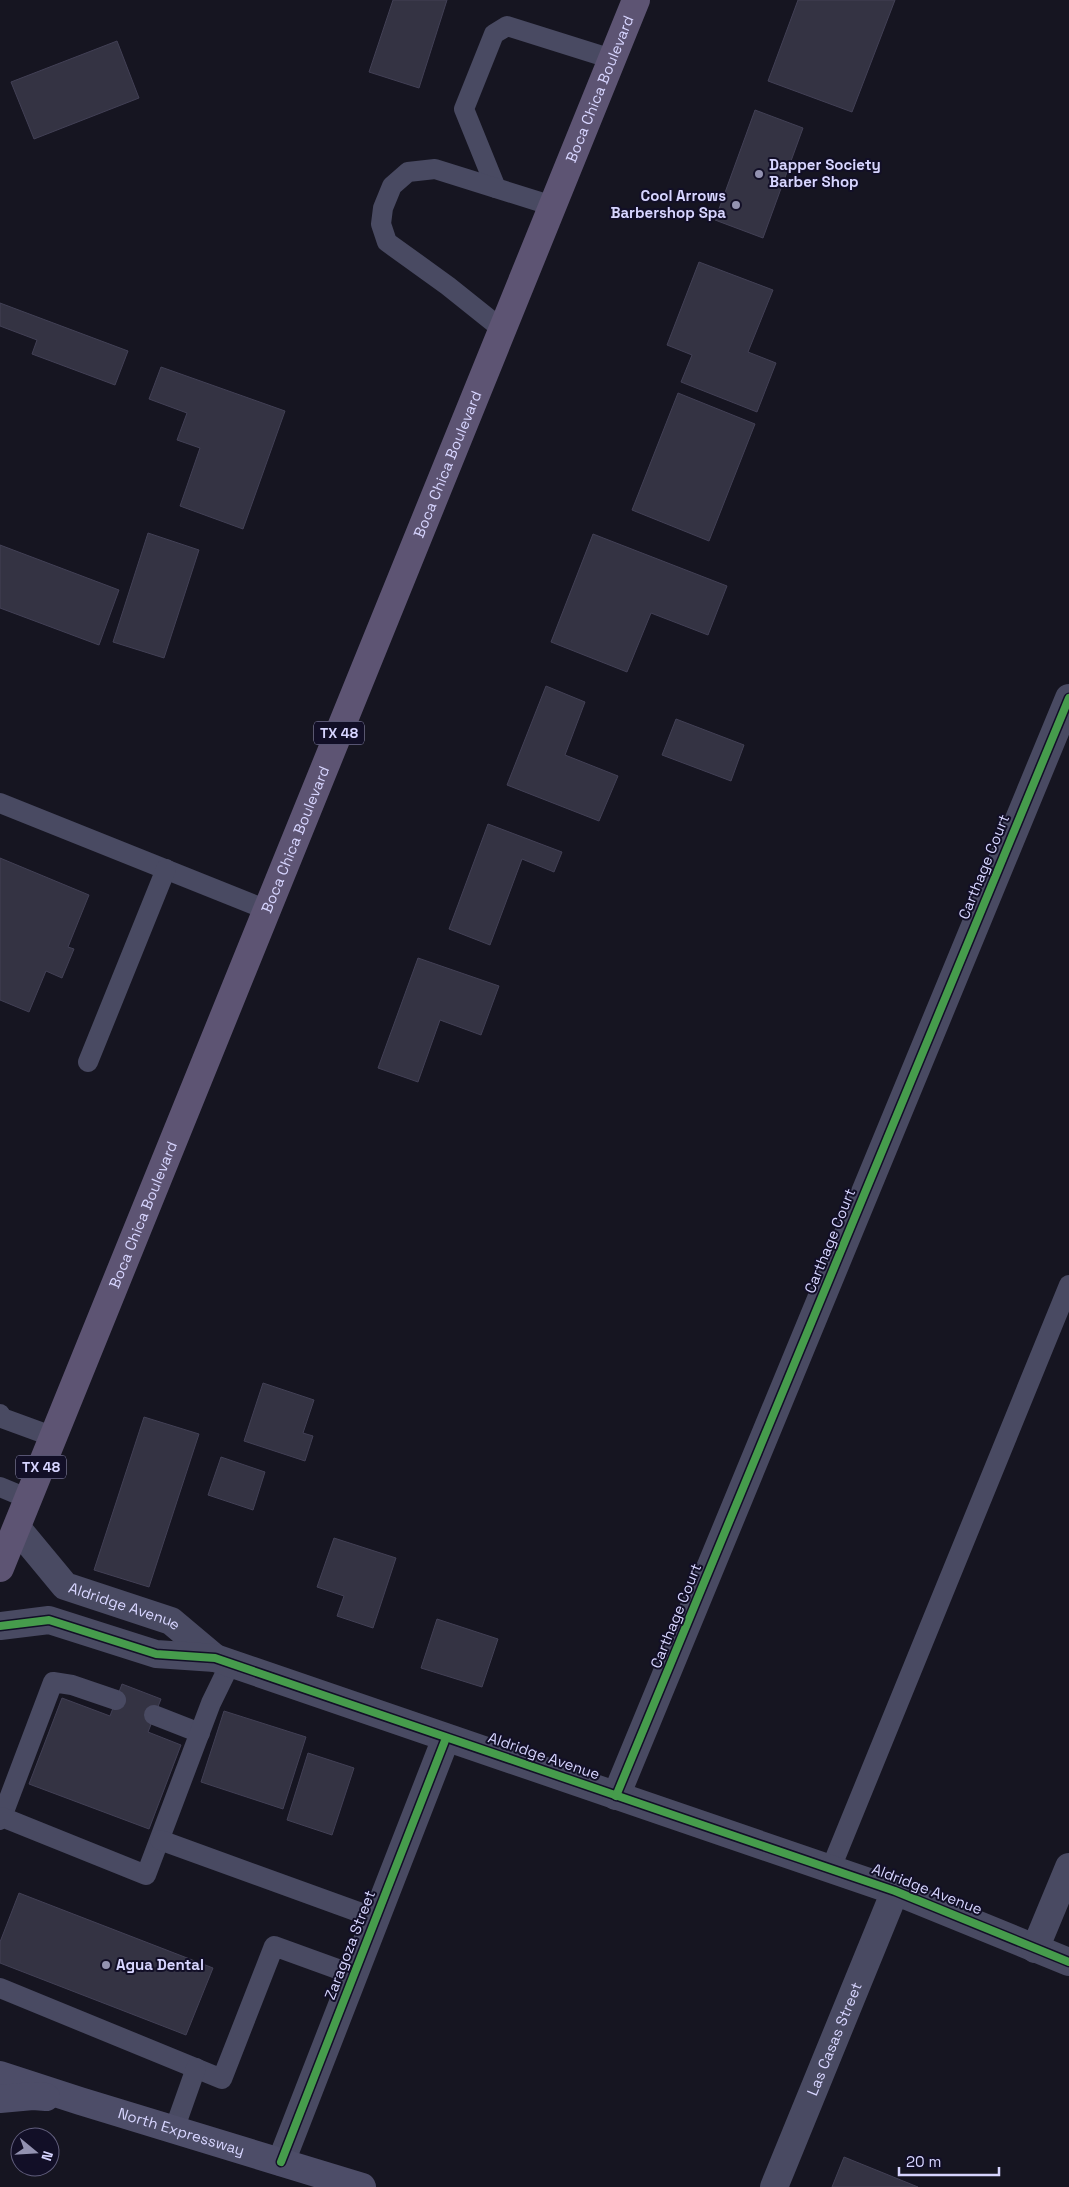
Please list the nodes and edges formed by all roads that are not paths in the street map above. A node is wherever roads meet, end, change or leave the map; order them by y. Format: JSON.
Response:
{"nodes":[{"id":1,"x":636,"y":0,"type":"edge"},
{"id":2,"x":612,"y":59,"type":"junction"},
{"id":3,"x":496,"y":188,"type":"junction"},
{"id":4,"x":553,"y":206,"type":"junction"},
{"id":5,"x":503,"y":330,"type":"junction"},
{"id":6,"x":1069,"y":698,"type":"edge"},
{"id":7,"x":0,"y":803,"type":"edge"},
{"id":8,"x":166,"y":869,"type":"junction"},
{"id":9,"x":267,"y":910,"type":"junction"},
{"id":10,"x":88,"y":1062,"type":"dead end"},
{"id":11,"x":1069,"y":1285,"type":"edge"},
{"id":12,"x":0,"y":1414,"type":"edge"},
{"id":13,"x":54,"y":1437,"type":"junction"},
{"id":14,"x":0,"y":1486,"type":"edge"},
{"id":15,"x":29,"y":1499,"type":"junction"},
{"id":16,"x":17,"y":1528,"type":"junction"},
{"id":17,"x":0,"y":1568,"type":"edge"},
{"id":18,"x":0,"y":1626,"type":"edge"},
{"id":19,"x":223,"y":1661,"type":"junction"},
{"id":20,"x":116,"y":1700,"type":"dead end"},
{"id":21,"x":154,"y":1715,"type":"dead end"},
{"id":22,"x":200,"y":1733,"type":"junction"},
{"id":23,"x":446,"y":1738,"type":"junction"},
{"id":24,"x":616,"y":1796,"type":"junction"},
{"id":25,"x":1,"y":1818,"type":"edge"},
{"id":26,"x":160,"y":1840,"type":"junction"},
{"id":27,"x":831,"y":1868,"type":"junction"},
{"id":28,"x":1069,"y":1868,"type":"edge"},
{"id":29,"x":895,"y":1890,"type":"junction"},
{"id":30,"x":375,"y":1918,"type":"junction"},
{"id":31,"x":1035,"y":1948,"type":"junction"},
{"id":32,"x":1069,"y":1962,"type":"edge"},
{"id":33,"x":354,"y":1975,"type":"junction"},
{"id":34,"x":0,"y":1988,"type":"edge"},
{"id":35,"x":196,"y":2068,"type":"junction"},
{"id":36,"x":0,"y":2075,"type":"edge"},
{"id":37,"x":0,"y":2099,"type":"edge"},
{"id":38,"x":80,"y":2101,"type":"junction"},
{"id":39,"x":174,"y":2130,"type":"junction"},
{"id":40,"x":280,"y":2162,"type":"junction"},
{"id":41,"x":362,"y":2187,"type":"edge"},
{"id":42,"x":774,"y":2187,"type":"edge"}],
"edges":[{"from":1,"to":2,"type":"main road","name":"Boca Chica Boulevard","number":"TX 48"},
{"from":2,"to":3,"type":"lane"},
{"from":2,"to":4,"type":"main road","name":"Boca Chica Boulevard","number":"TX 48"},
{"from":3,"to":4,"type":"lane"},
{"from":3,"to":5,"type":"lane"},
{"from":4,"to":5,"type":"main road","name":"Boca Chica Boulevard","number":"TX 48"},
{"from":5,"to":9,"type":"main road","name":"Boca Chica Boulevard","number":"TX 48"},
{"from":6,"to":24,"type":"street","name":"Carthage Court"},
{"from":7,"to":8,"type":"lane"},
{"from":8,"to":9,"type":"lane"},
{"from":8,"to":10,"type":"lane"},
{"from":9,"to":13,"type":"main road","name":"Boca Chica Boulevard","number":"TX 48"},
{"from":11,"to":27,"type":"lane"},
{"from":12,"to":13,"type":"lane"},
{"from":13,"to":15,"type":"main road","name":"Boca Chica Boulevard","number":"TX 48"},
{"from":14,"to":15,"type":"lane"},
{"from":15,"to":16,"type":"main road","name":"Boca Chica Boulevard","number":"TX 48"},
{"from":16,"to":17,"type":"main road","name":"Boca Chica Boulevard","number":"TX 48"},
{"from":16,"to":19,"type":"street","name":"Aldridge Avenue"},
{"from":18,"to":19,"type":"street","name":"Aldridge Avenue"},
{"from":19,"to":22,"type":"lane"},
{"from":19,"to":23,"type":"street","name":"Aldridge Avenue"},
{"from":20,"to":25,"type":"lane"},
{"from":21,"to":22,"type":"lane"},
{"from":22,"to":26,"type":"lane"},
{"from":23,"to":24,"type":"street","name":"Aldridge Avenue"},
{"from":23,"to":30,"type":"street","name":"Zaragoza Street"},
{"from":24,"to":27,"type":"street","name":"Aldridge Avenue"},
{"from":25,"to":26,"type":"lane"},
{"from":26,"to":30,"type":"lane"},
{"from":27,"to":29,"type":"street","name":"Aldridge Avenue"},
{"from":28,"to":31,"type":"street"},
{"from":29,"to":31,"type":"street","name":"Aldridge Avenue"},
{"from":29,"to":42,"type":"street","name":"Las Casas Street"},
{"from":30,"to":33,"type":"street","name":"Zaragoza Street"},
{"from":31,"to":32,"type":"street","name":"Aldridge Avenue"},
{"from":33,"to":35,"type":"lane"},
{"from":33,"to":40,"type":"street","name":"Zaragoza Street"},
{"from":34,"to":35,"type":"lane"},
{"from":35,"to":39,"type":"lane"},
{"from":36,"to":38,"type":"main road","name":"North Expressway"},
{"from":37,"to":38,"type":"main road"},
{"from":38,"to":39,"type":"main road","name":"North Expressway"},
{"from":39,"to":40,"type":"main road","name":"North Expressway"},
{"from":40,"to":41,"type":"main road","name":"North Expressway"}]}
